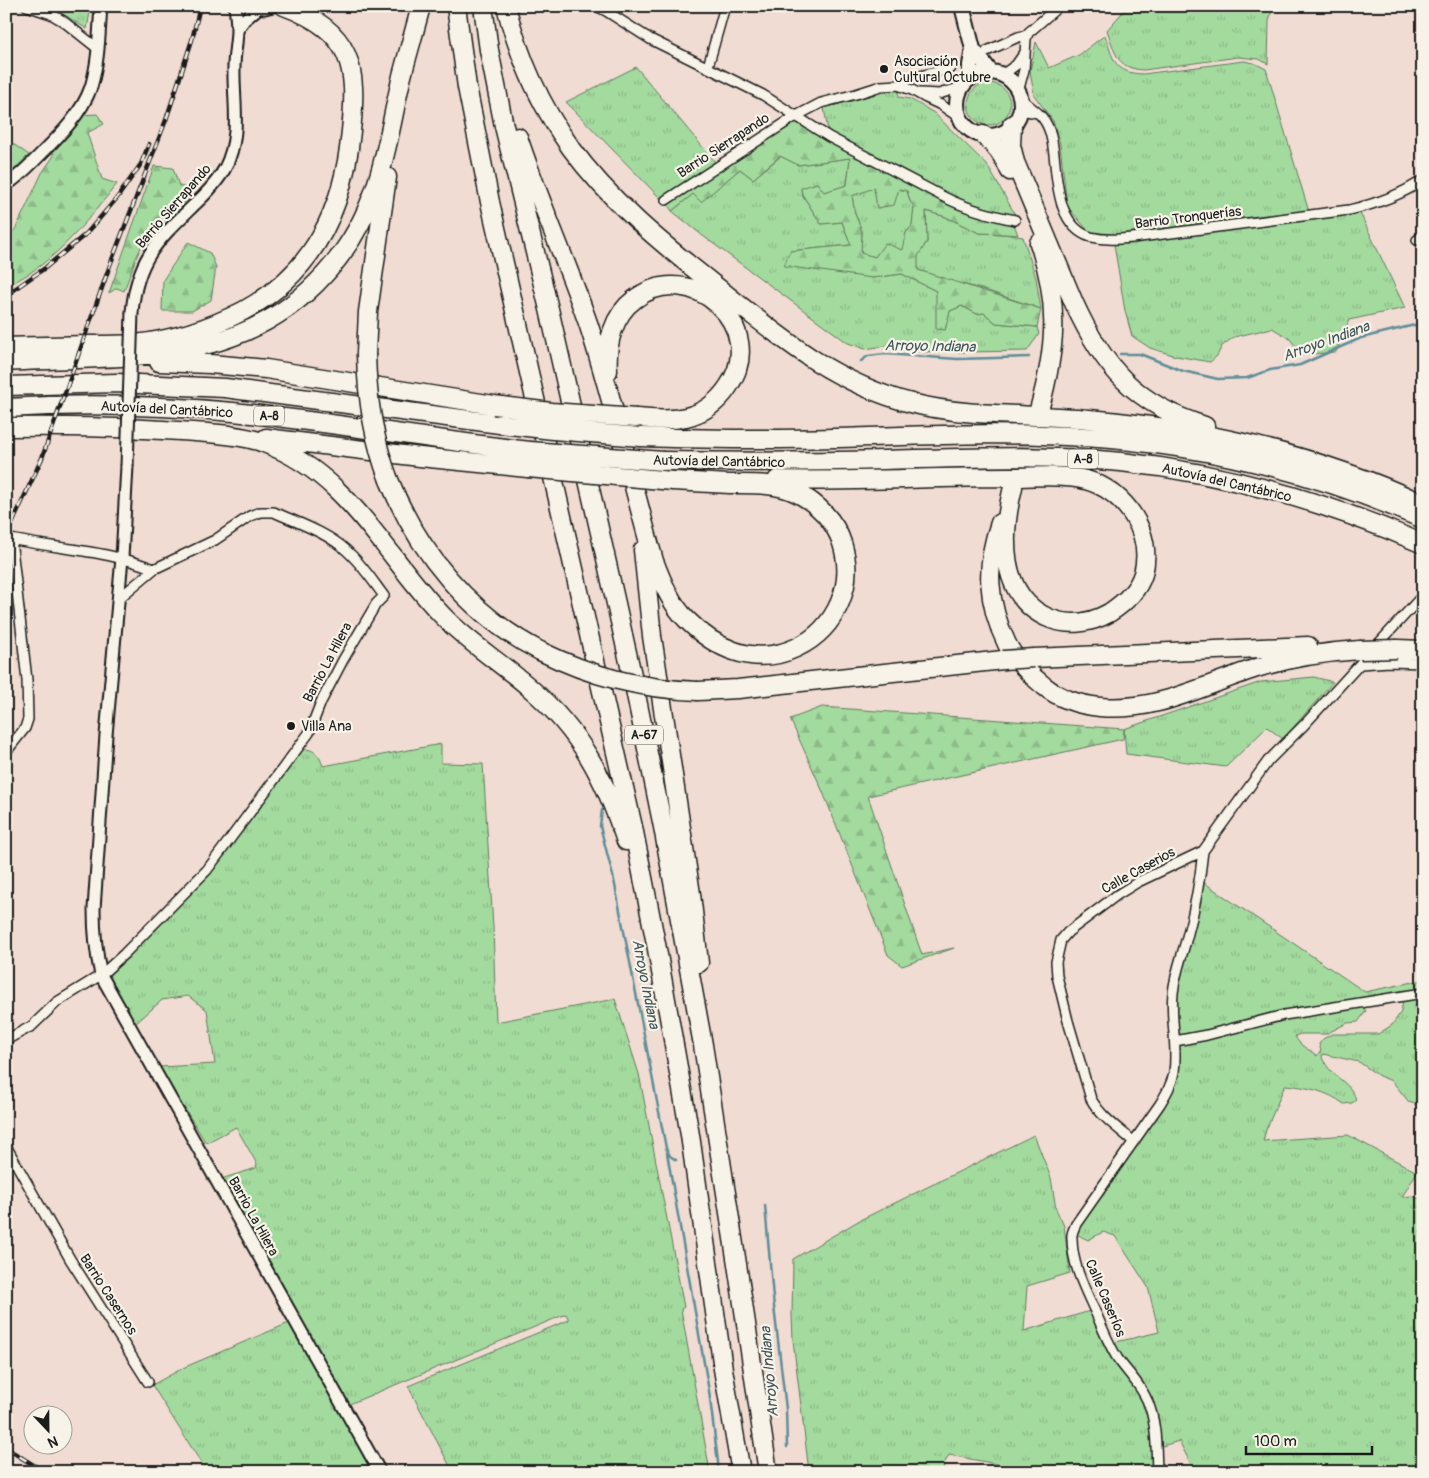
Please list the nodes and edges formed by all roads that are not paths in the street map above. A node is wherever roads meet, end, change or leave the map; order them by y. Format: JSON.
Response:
{"nodes":[{"id":1,"x":27,"y":6,"type":"edge"},
{"id":2,"x":101,"y":6,"type":"edge"},
{"id":3,"x":235,"y":6,"type":"edge"},
{"id":4,"x":273,"y":6,"type":"edge"},
{"id":5,"x":284,"y":6,"type":"edge"},
{"id":6,"x":421,"y":6,"type":"edge"},
{"id":7,"x":456,"y":6,"type":"edge"},
{"id":8,"x":484,"y":6,"type":"edge"},
{"id":9,"x":506,"y":6,"type":"edge"},
{"id":10,"x":596,"y":6,"type":"edge"},
{"id":11,"x":726,"y":6,"type":"edge"},
{"id":12,"x":962,"y":6,"type":"edge"},
{"id":13,"x":1059,"y":6,"type":"edge"},
{"id":14,"x":255,"y":7,"type":"edge"},
{"id":15,"x":608,"y":8,"type":"edge"},
{"id":16,"x":415,"y":27,"type":"junction"},
{"id":17,"x":237,"y":30,"type":"junction"},
{"id":18,"x":1027,"y":35,"type":"junction"},
{"id":19,"x":97,"y":48,"type":"junction"},
{"id":20,"x":980,"y":50,"type":"junction"},
{"id":21,"x":1025,"y":52,"type":"junction"},
{"id":22,"x":706,"y":67,"type":"junction"},
{"id":23,"x":951,"y":68,"type":"dead end"},
{"id":24,"x":996,"y":74,"type":"junction"},
{"id":25,"x":966,"y":83,"type":"junction"},
{"id":26,"x":901,"y":86,"type":"junction"},
{"id":27,"x":917,"y":92,"type":"junction"},
{"id":28,"x":1015,"y":112,"type":"junction"},
{"id":29,"x":1038,"y":113,"type":"junction"},
{"id":30,"x":796,"y":116,"type":"junction"},
{"id":31,"x":960,"y":118,"type":"junction"},
{"id":32,"x":983,"y":135,"type":"junction"},
{"id":33,"x":1007,"y":165,"type":"junction"},
{"id":34,"x":1423,"y":180,"type":"edge"},
{"id":35,"x":6,"y":185,"type":"edge"},
{"id":36,"x":666,"y":200,"type":"dead end"},
{"id":37,"x":1014,"y":220,"type":"dead end"},
{"id":38,"x":6,"y":347,"type":"edge"},
{"id":39,"x":84,"y":359,"type":"junction"},
{"id":40,"x":6,"y":362,"type":"edge"},
{"id":41,"x":6,"y":386,"type":"edge"},
{"id":42,"x":612,"y":406,"type":"junction"},
{"id":43,"x":6,"y":408,"type":"edge"},
{"id":44,"x":1039,"y":410,"type":"tunnel mouth"},
{"id":45,"x":6,"y":427,"type":"edge"},
{"id":46,"x":219,"y":434,"type":"junction"},
{"id":47,"x":529,"y":459,"type":"junction"},
{"id":48,"x":126,"y":466,"type":"joint"},
{"id":49,"x":1343,"y":470,"type":"junction"},
{"id":50,"x":673,"y":479,"type":"junction"},
{"id":51,"x":1013,"y":487,"type":"tunnel mouth"},
{"id":52,"x":637,"y":500,"type":"junction"},
{"id":53,"x":1423,"y":504,"type":"edge"},
{"id":54,"x":1006,"y":514,"type":"junction"},
{"id":55,"x":1423,"y":519,"type":"edge"},
{"id":56,"x":9,"y":538,"type":"edge"},
{"id":57,"x":1423,"y":544,"type":"edge"},
{"id":58,"x":122,"y":558,"type":"junction"},
{"id":59,"x":154,"y":569,"type":"junction"},
{"id":60,"x":1423,"y":596,"type":"edge"},
{"id":61,"x":117,"y":600,"type":"junction"},
{"id":62,"x":1423,"y":645,"type":"edge"},
{"id":63,"x":1400,"y":647,"type":"junction"},
{"id":64,"x":1423,"y":650,"type":"edge"},
{"id":65,"x":1363,"y":653,"type":"junction"},
{"id":66,"x":1423,"y":663,"type":"edge"},
{"id":67,"x":6,"y":752,"type":"edge"},
{"id":68,"x":1203,"y":851,"type":"junction"},
{"id":69,"x":101,"y":975,"type":"junction"},
{"id":70,"x":1423,"y":993,"type":"edge"},
{"id":71,"x":6,"y":1040,"type":"edge"},
{"id":72,"x":1174,"y":1041,"type":"junction"},
{"id":73,"x":690,"y":1136,"type":"junction"},
{"id":74,"x":1133,"y":1141,"type":"junction"},
{"id":75,"x":6,"y":1146,"type":"edge"},
{"id":76,"x":742,"y":1290,"type":"junction"},
{"id":77,"x":148,"y":1382,"type":"dead end"},
{"id":78,"x":380,"y":1472,"type":"edge"},
{"id":79,"x":741,"y":1472,"type":"edge"},
{"id":80,"x":768,"y":1472,"type":"edge"},
{"id":81,"x":1157,"y":1472,"type":"edge"}],
"edges":[{"from":1,"to":19,"type":"street"},
{"from":2,"to":19,"type":"street"},
{"from":3,"to":17,"type":"street","name":"Barrio Sierrapando"},
{"from":4,"to":14,"type":"street"},
{"from":5,"to":38,"type":"highway"},
{"from":6,"to":16,"type":"highway"},
{"from":7,"to":73,"type":"highway","number":"A-67"},
{"from":8,"to":42,"type":"highway"},
{"from":8,"to":76,"type":"highway","number":"A-67"},
{"from":9,"to":49,"type":"highway"},
{"from":10,"to":15,"type":"street","name":"Barrio Sierrapando"},
{"from":11,"to":22,"type":"street"},
{"from":12,"to":20,"type":"main road"},
{"from":13,"to":18,"type":"street"},
{"from":14,"to":17,"type":"street"},
{"from":15,"to":22,"type":"street","name":"Barrio Sierrapando"},
{"from":16,"to":39,"type":"highway"},
{"from":16,"to":65,"type":"highway","bridge":true},
{"from":17,"to":48,"type":"street","name":"Barrio Sierrapando","bridge":true},
{"from":18,"to":20,"type":"street"},
{"from":18,"to":21,"type":"street"},
{"from":19,"to":35,"type":"street"},
{"from":20,"to":24,"type":"main road"},
{"from":20,"to":25,"type":"main road"},
{"from":21,"to":24,"type":"street"},
{"from":21,"to":28,"type":"street"},
{"from":22,"to":30,"type":"street","name":"Barrio Sierrapando"},
{"from":23,"to":26,"type":"street","name":"Barrio Sierrapando"},
{"from":24,"to":25,"type":"main road"},
{"from":24,"to":28,"type":"main road"},
{"from":25,"to":27,"type":"street"},
{"from":25,"to":31,"type":"main road"},
{"from":26,"to":27,"type":"street","name":"Barrio Sierrapando"},
{"from":26,"to":30,"type":"street","name":"Barrio Sierrapando"},
{"from":27,"to":31,"type":"street"},
{"from":28,"to":29,"type":"street","name":"Barrio Tronquerías"},
{"from":28,"to":29,"type":"street"},
{"from":28,"to":32,"type":"main road"},
{"from":28,"to":33,"type":"highway"},
{"from":28,"to":49,"type":"highway"},
{"from":29,"to":34,"type":"street","name":"Barrio Tronquerías"},
{"from":30,"to":36,"type":"street","name":"Barrio Sierrapando"},
{"from":30,"to":37,"type":"street"},
{"from":31,"to":32,"type":"main road"},
{"from":32,"to":33,"type":"highway"},
{"from":33,"to":44,"type":"highway"},
{"from":39,"to":40,"type":"highway"},
{"from":39,"to":42,"type":"highway","bridge":true},
{"from":41,"to":55,"type":"highway","name":"Autovía del Cantábrico","number":"A-8","bridge":true},
{"from":42,"to":52,"type":"highway"},
{"from":43,"to":47,"type":"highway","name":"Autovía del Cantábrico","number":"A-8"},
{"from":45,"to":46,"type":"highway"},
{"from":46,"to":47,"type":"highway"},
{"from":46,"to":73,"type":"highway"},
{"from":47,"to":50,"type":"highway","bridge":true},
{"from":47,"to":57,"type":"highway","name":"Autovía del Cantábrico","number":"A-8","bridge":true},
{"from":48,"to":58,"type":"street","name":"Barrio La Hilera"},
{"from":49,"to":53,"type":"highway"},
{"from":50,"to":52,"type":"highway"},
{"from":50,"to":54,"type":"highway"},
{"from":51,"to":54,"type":"highway"},
{"from":52,"to":76,"type":"highway"},
{"from":54,"to":65,"type":"highway"},
{"from":56,"to":58,"type":"street"},
{"from":56,"to":67,"type":"street"},
{"from":58,"to":59,"type":"street"},
{"from":58,"to":61,"type":"street","name":"Barrio La Hilera"},
{"from":59,"to":61,"type":"street","name":"Barrio La Hilera"},
{"from":59,"to":69,"type":"street","name":"Barrio La Hilera"},
{"from":60,"to":65,"type":"street"},
{"from":61,"to":69,"type":"street","name":"Barrio La Hilera"},
{"from":62,"to":63,"type":"highway"},
{"from":63,"to":64,"type":"highway"},
{"from":63,"to":65,"type":"highway","bridge":true},
{"from":65,"to":66,"type":"street"},
{"from":65,"to":68,"type":"street"},
{"from":68,"to":72,"type":"street"},
{"from":68,"to":74,"type":"street","name":"Calle Caserios"},
{"from":69,"to":71,"type":"street","name":"Barrio La Hilera"},
{"from":69,"to":78,"type":"street","name":"Barrio La Hilera"},
{"from":70,"to":72,"type":"street"},
{"from":72,"to":74,"type":"street"},
{"from":73,"to":79,"type":"highway","number":"A-67"},
{"from":74,"to":81,"type":"street","name":"Calle Caseríos"},
{"from":75,"to":77,"type":"street","name":"Barrio Casernos"},
{"from":76,"to":80,"type":"highway","number":"A-67"}]}
